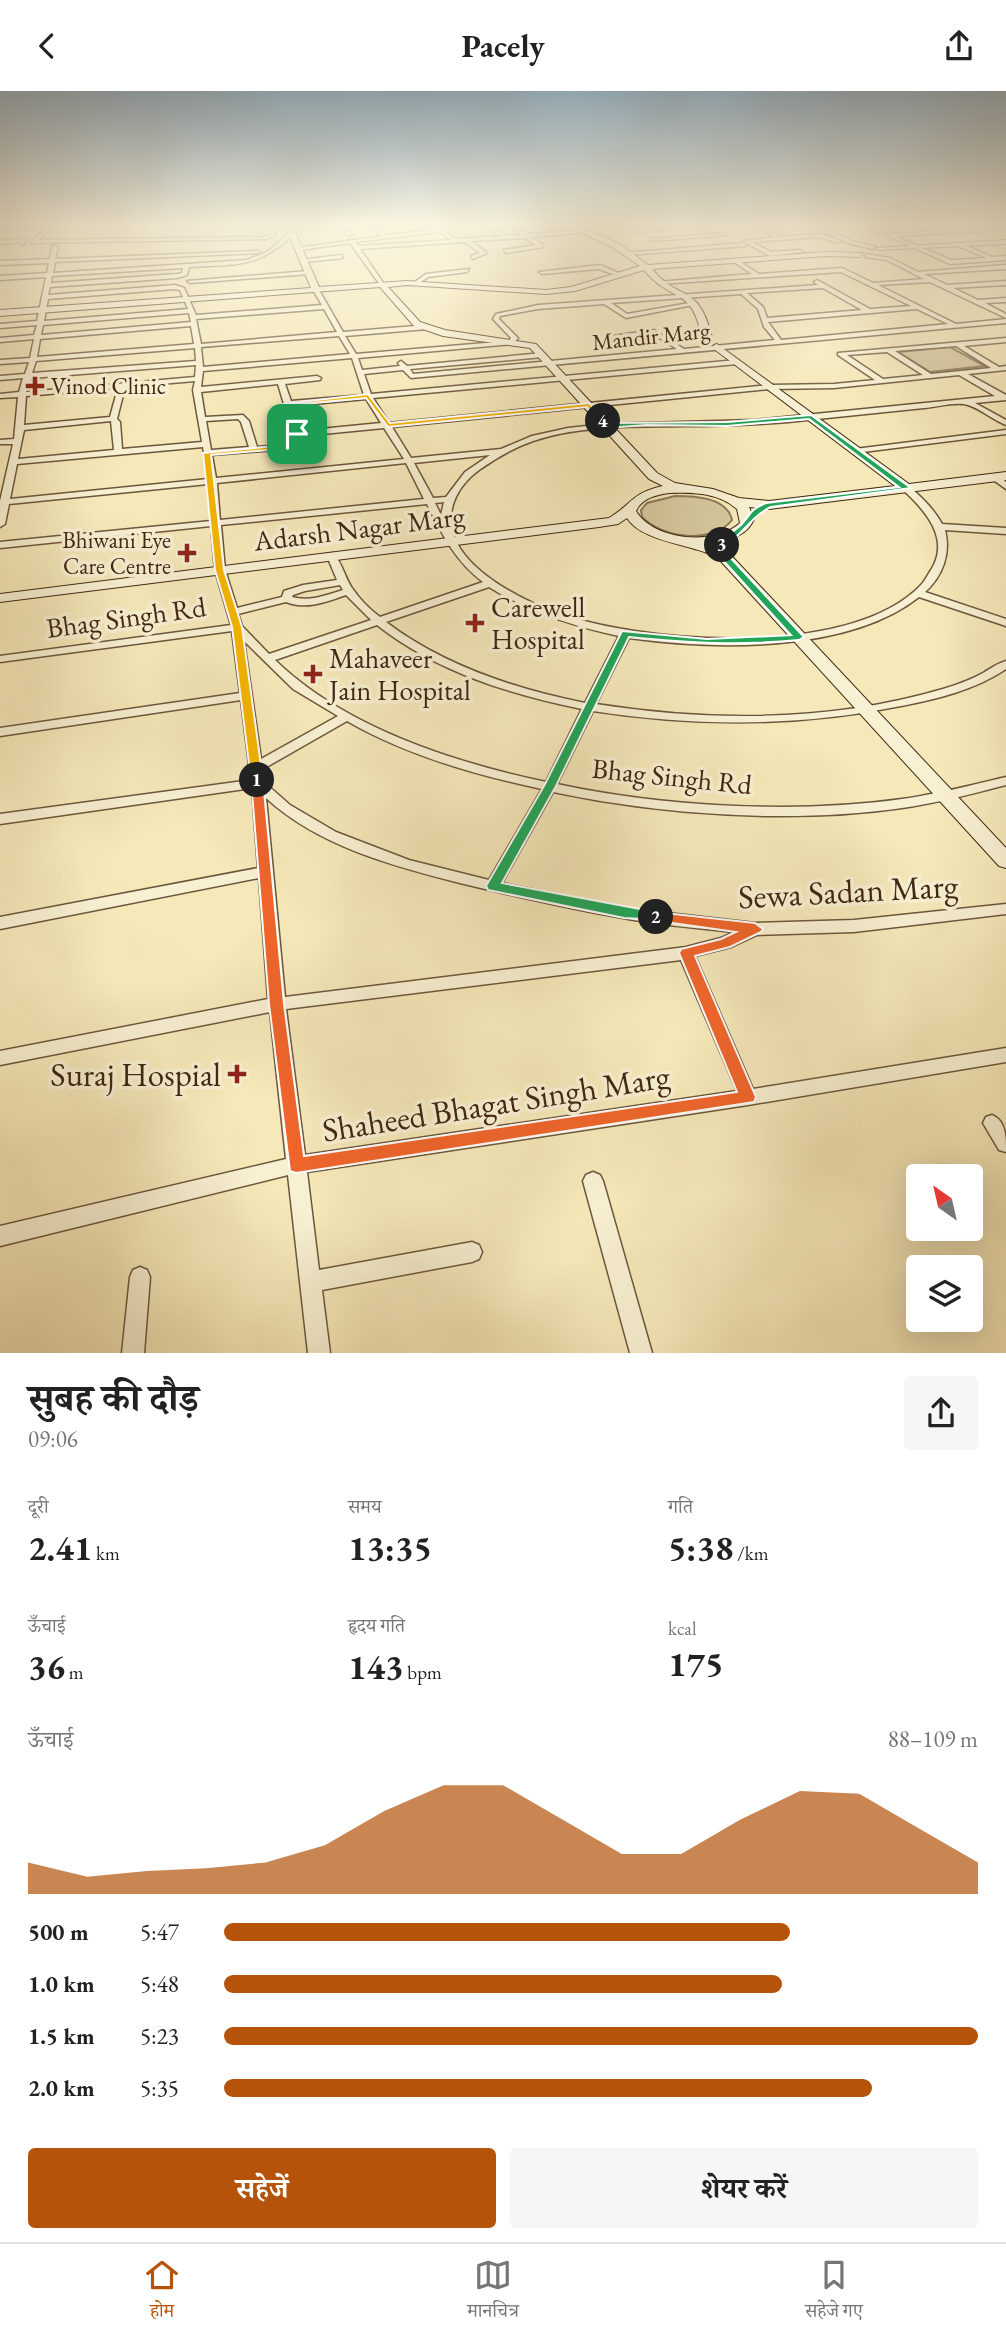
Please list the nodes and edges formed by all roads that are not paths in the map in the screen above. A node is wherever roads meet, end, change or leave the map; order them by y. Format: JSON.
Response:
{"nodes":[{"id":1,"x":64,"y":284,"type":"edge"},
{"id":2,"x":313,"y":284,"type":"edge"},
{"id":3,"x":382,"y":284,"type":"joint"},
{"id":4,"x":442,"y":284,"type":"edge"},
{"id":5,"x":590,"y":284,"type":"edge"},
{"id":6,"x":663,"y":284,"type":"edge"},
{"id":7,"x":821,"y":284,"type":"edge"},
{"id":8,"x":874,"y":284,"type":"edge"},
{"id":9,"x":939,"y":284,"type":"edge"},
{"id":10,"x":993,"y":284,"type":"edge"},
{"id":11,"x":48,"y":285,"type":"joint"},
{"id":12,"x":824,"y":286,"type":"junction"},
{"id":13,"x":946,"y":287,"type":"junction"},
{"id":14,"x":316,"y":289,"type":"junction"},
{"id":15,"x":572,"y":289,"type":"junction"},
{"id":16,"x":546,"y":292,"type":"junction"},
{"id":17,"x":743,"y":293,"type":"junction"},
{"id":18,"x":46,"y":297,"type":"junction"},
{"id":19,"x":686,"y":297,"type":"junction"},
{"id":20,"x":186,"y":299,"type":"junction"},
{"id":21,"x":1006,"y":300,"type":"edge"},
{"id":22,"x":589,"y":302,"type":"junction"},
{"id":23,"x":604,"y":302,"type":"junction"},
{"id":24,"x":977,"y":302,"type":"junction"},
{"id":25,"x":695,"y":304,"type":"junction"},
{"id":26,"x":557,"y":305,"type":"junction"},
{"id":27,"x":326,"y":307,"type":"junction"},
{"id":28,"x":920,"y":307,"type":"junction"},
{"id":29,"x":43,"y":310,"type":"junction"},
{"id":30,"x":869,"y":311,"type":"junction"},
{"id":31,"x":0,"y":313,"type":"edge"},
{"id":32,"x":192,"y":317,"type":"junction"},
{"id":33,"x":1006,"y":319,"type":"edge"},
{"id":34,"x":767,"y":320,"type":"junction"},
{"id":35,"x":41,"y":323,"type":"junction"},
{"id":36,"x":0,"y":326,"type":"edge"},
{"id":37,"x":957,"y":326,"type":"junction"},
{"id":38,"x":427,"y":327,"type":"junction"},
{"id":39,"x":898,"y":331,"type":"junction"},
{"id":40,"x":341,"y":334,"type":"junction"},
{"id":41,"x":37,"y":337,"type":"junction"},
{"id":42,"x":708,"y":338,"type":"dead end"},
{"id":43,"x":0,"y":340,"type":"edge"},
{"id":44,"x":778,"y":340,"type":"junction"},
{"id":45,"x":1005,"y":340,"type":"edge"},
{"id":46,"x":511,"y":343,"type":"junction"},
{"id":47,"x":957,"y":344,"type":"junction"},
{"id":48,"x":198,"y":346,"type":"junction"},
{"id":49,"x":926,"y":346,"type":"junction"},
{"id":50,"x":717,"y":347,"type":"junction"},
{"id":51,"x":887,"y":350,"type":"junction"},
{"id":52,"x":682,"y":351,"type":"junction"},
{"id":53,"x":395,"y":354,"type":"junction"},
{"id":54,"x":628,"y":355,"type":"junction"},
{"id":55,"x":355,"y":358,"type":"junction"},
{"id":56,"x":33,"y":359,"type":"junction"},
{"id":57,"x":548,"y":361,"type":"junction"},
{"id":58,"x":0,"y":362,"type":"edge"},
{"id":59,"x":737,"y":362,"type":"junction"},
{"id":60,"x":404,"y":368,"type":"junction"},
{"id":61,"x":1002,"y":368,"type":"edge"},
{"id":62,"x":198,"y":370,"type":"junction"},
{"id":63,"x":359,"y":372,"type":"junction"},
{"id":64,"x":961,"y":373,"type":"junction"},
{"id":65,"x":29,"y":376,"type":"junction"},
{"id":66,"x":930,"y":376,"type":"junction"},
{"id":67,"x":0,"y":378,"type":"edge"},
{"id":68,"x":317,"y":379,"type":"dead end"},
{"id":69,"x":565,"y":379,"type":"junction"},
{"id":70,"x":882,"y":381,"type":"junction"},
{"id":71,"x":281,"y":382,"type":"junction"},
{"id":72,"x":122,"y":385,"type":"junction"},
{"id":73,"x":771,"y":387,"type":"junction"},
{"id":74,"x":197,"y":390,"type":"junction"},
{"id":75,"x":22,"y":394,"type":"junction"},
{"id":76,"x":0,"y":396,"type":"edge"},
{"id":77,"x":368,"y":396,"type":"junction"},
{"id":78,"x":1005,"y":398,"type":"edge"},
{"id":79,"x":968,"y":401,"type":"junction"},
{"id":80,"x":287,"y":404,"type":"junction"},
{"id":81,"x":589,"y":405,"type":"junction"},
{"id":82,"x":811,"y":417,"type":"junction"},
{"id":83,"x":113,"y":419,"type":"junction"},
{"id":84,"x":202,"y":419,"type":"junction"},
{"id":85,"x":1006,"y":423,"type":"edge"},
{"id":86,"x":388,"y":425,"type":"junction"},
{"id":87,"x":607,"y":426,"type":"junction"},
{"id":88,"x":20,"y":428,"type":"junction"},
{"id":89,"x":1006,"y":432,"type":"edge"},
{"id":90,"x":297,"y":434,"type":"junction"},
{"id":91,"x":17,"y":441,"type":"junction"},
{"id":92,"x":0,"y":442,"type":"edge"},
{"id":93,"x":207,"y":448,"type":"junction"},
{"id":94,"x":254,"y":449,"type":"junction"},
{"id":95,"x":504,"y":451,"type":"junction"},
{"id":96,"x":855,"y":451,"type":"junction"},
{"id":97,"x":118,"y":452,"type":"junction"},
{"id":98,"x":408,"y":459,"type":"junction"},
{"id":99,"x":13,"y":462,"type":"junction"},
{"id":100,"x":653,"y":476,"type":"junction"},
{"id":101,"x":212,"y":479,"type":"junction"},
{"id":102,"x":1003,"y":480,"type":"edge"},
{"id":103,"x":906,"y":488,"type":"junction"},
{"id":104,"x":684,"y":489,"type":"junction"},
{"id":105,"x":650,"y":493,"type":"junction"},
{"id":106,"x":427,"y":499,"type":"junction"},
{"id":107,"x":449,"y":499,"type":"junction"},
{"id":108,"x":734,"y":501,"type":"junction"},
{"id":109,"x":5,"y":502,"type":"junction"},
{"id":110,"x":769,"y":505,"type":"junction"},
{"id":111,"x":630,"y":511,"type":"junction"},
{"id":112,"x":748,"y":517,"type":"junction"},
{"id":113,"x":216,"y":522,"type":"junction"},
{"id":114,"x":599,"y":523,"type":"junction"},
{"id":115,"x":0,"y":524,"type":"edge"},
{"id":116,"x":939,"y":527,"type":"junction"},
{"id":117,"x":649,"y":531,"type":"junction"},
{"id":118,"x":1006,"y":531,"type":"edge"},
{"id":119,"x":732,"y":534,"type":"junction"},
{"id":120,"x":677,"y":538,"type":"junction"},
{"id":121,"x":451,"y":542,"type":"junction"},
{"id":122,"x":0,"y":545,"type":"edge"},
{"id":123,"x":722,"y":554,"type":"junction"},
{"id":124,"x":332,"y":557,"type":"junction"},
{"id":125,"x":220,"y":570,"type":"junction"},
{"id":126,"x":490,"y":583,"type":"junction"},
{"id":127,"x":346,"y":587,"type":"junction"},
{"id":128,"x":918,"y":593,"type":"junction"},
{"id":129,"x":0,"y":598,"type":"edge"},
{"id":130,"x":235,"y":620,"type":"junction"},
{"id":131,"x":380,"y":620,"type":"junction"},
{"id":132,"x":1006,"y":623,"type":"edge"},
{"id":133,"x":626,"y":633,"type":"junction"},
{"id":134,"x":799,"y":637,"type":"junction"},
{"id":135,"x":268,"y":658,"type":"junction"},
{"id":136,"x":0,"y":659,"type":"edge"},
{"id":137,"x":1006,"y":664,"type":"edge"},
{"id":138,"x":246,"y":696,"type":"junction"},
{"id":139,"x":590,"y":706,"type":"junction"},
{"id":140,"x":867,"y":711,"type":"junction"},
{"id":141,"x":347,"y":716,"type":"junction"},
{"id":142,"x":0,"y":732,"type":"edge"},
{"id":143,"x":256,"y":776,"type":"junction"},
{"id":144,"x":1006,"y":781,"type":"edge"},
{"id":145,"x":550,"y":786,"type":"junction"},
{"id":146,"x":945,"y":796,"type":"junction"},
{"id":147,"x":0,"y":819,"type":"edge"},
{"id":148,"x":1006,"y":861,"type":"edge"},
{"id":149,"x":264,"y":872,"type":"junction"},
{"id":150,"x":493,"y":886,"type":"junction"},
{"id":151,"x":1006,"y":909,"type":"edge"},
{"id":152,"x":0,"y":923,"type":"edge"},
{"id":153,"x":755,"y":929,"type":"junction"},
{"id":154,"x":686,"y":953,"type":"junction"},
{"id":155,"x":277,"y":1004,"type":"junction"},
{"id":156,"x":1006,"y":1055,"type":"edge"},
{"id":157,"x":0,"y":1058,"type":"edge"},
{"id":158,"x":748,"y":1097,"type":"junction"},
{"id":159,"x":992,"y":1123,"type":"dead end"},
{"id":160,"x":1006,"y":1144,"type":"edge"},
{"id":161,"x":296,"y":1165,"type":"junction"},
{"id":162,"x":593,"y":1181,"type":"dead end"},
{"id":163,"x":0,"y":1236,"type":"edge"},
{"id":164,"x":472,"y":1252,"type":"dead end"},
{"id":165,"x":140,"y":1277,"type":"dead end"},
{"id":166,"x":310,"y":1282,"type":"junction"},
{"id":167,"x":133,"y":1353,"type":"edge"},
{"id":168,"x":319,"y":1353,"type":"edge"},
{"id":169,"x":641,"y":1353,"type":"edge"}],
"edges":[{"from":1,"to":11,"type":"street"},
{"from":2,"to":14,"type":"street"},
{"from":3,"to":14,"type":"street"},
{"from":3,"to":38,"type":"street"},
{"from":4,"to":16,"type":"street"},
{"from":5,"to":15,"type":"street"},
{"from":6,"to":19,"type":"street"},
{"from":7,"to":12,"type":"street"},
{"from":8,"to":28,"type":"street"},
{"from":9,"to":13,"type":"street"},
{"from":10,"to":13,"type":"street"},
{"from":11,"to":18,"type":"street"},
{"from":12,"to":17,"type":"street"},
{"from":12,"to":30,"type":"street"},
{"from":13,"to":24,"type":"street"},
{"from":14,"to":20,"type":"street"},
{"from":14,"to":27,"type":"street"},
{"from":15,"to":16,"type":"street"},
{"from":15,"to":22,"type":"street"},
{"from":16,"to":26,"type":"street"},
{"from":17,"to":19,"type":"street"},
{"from":17,"to":34,"type":"street"},
{"from":18,"to":20,"type":"street"},
{"from":18,"to":29,"type":"street"},
{"from":19,"to":23,"type":"street"},
{"from":19,"to":25,"type":"street"},
{"from":20,"to":29,"type":"street"},
{"from":20,"to":32,"type":"street"},
{"from":21,"to":24,"type":"street"},
{"from":22,"to":23,"type":"street"},
{"from":22,"to":26,"type":"street"},
{"from":23,"to":25,"type":"street"},
{"from":24,"to":33,"type":"street"},
{"from":25,"to":42,"type":"street"},
{"from":26,"to":46,"type":"street"},
{"from":27,"to":32,"type":"street"},
{"from":27,"to":40,"type":"street"},
{"from":28,"to":30,"type":"street"},
{"from":28,"to":37,"type":"street"},
{"from":29,"to":31,"type":"street"},
{"from":29,"to":35,"type":"street"},
{"from":30,"to":34,"type":"street"},
{"from":32,"to":35,"type":"street"},
{"from":32,"to":41,"type":"street"},
{"from":32,"to":48,"type":"street"},
{"from":33,"to":37,"type":"street","name":"Mandir Marg"},
{"from":34,"to":44,"type":"street"},
{"from":35,"to":36,"type":"street"},
{"from":35,"to":41,"type":"street"},
{"from":37,"to":39,"type":"street","name":"Mandir Marg"},
{"from":38,"to":40,"type":"street"},
{"from":38,"to":46,"type":"street"},
{"from":39,"to":44,"type":"street","name":"Mandir Marg"},
{"from":39,"to":49,"type":"street"},
{"from":40,"to":48,"type":"street"},
{"from":40,"to":55,"type":"street"},
{"from":41,"to":43,"type":"street"},
{"from":41,"to":56,"type":"street"},
{"from":44,"to":50,"type":"street","name":"Mandir Marg"},
{"from":45,"to":47,"type":"street"},
{"from":46,"to":53,"type":"street"},
{"from":46,"to":57,"type":"street"},
{"from":47,"to":49,"type":"street"},
{"from":47,"to":61,"type":"street"},
{"from":48,"to":56,"type":"street"},
{"from":48,"to":62,"type":"street"},
{"from":49,"to":51,"type":"street"},
{"from":50,"to":52,"type":"street","name":"Mandir Marg"},
{"from":50,"to":59,"type":"street"},
{"from":51,"to":66,"type":"street"},
{"from":51,"to":70,"type":"street"},
{"from":52,"to":54,"type":"street","name":"Mandir Marg"},
{"from":52,"to":54,"type":"street"},
{"from":53,"to":55,"type":"street"},
{"from":53,"to":60,"type":"street"},
{"from":54,"to":57,"type":"street","name":"Mandir Marg"},
{"from":55,"to":62,"type":"street"},
{"from":55,"to":63,"type":"street"},
{"from":56,"to":58,"type":"street"},
{"from":56,"to":65,"type":"street"},
{"from":57,"to":60,"type":"street"},
{"from":57,"to":60,"type":"street"},
{"from":57,"to":69,"type":"street"},
{"from":59,"to":69,"type":"street"},
{"from":59,"to":73,"type":"street"},
{"from":60,"to":63,"type":"street"},
{"from":61,"to":64,"type":"street"},
{"from":62,"to":65,"type":"street"},
{"from":62,"to":72,"type":"street"},
{"from":62,"to":74,"type":"street"},
{"from":63,"to":77,"type":"street"},
{"from":64,"to":66,"type":"street"},
{"from":64,"to":78,"type":"street"},
{"from":65,"to":67,"type":"street"},
{"from":65,"to":75,"type":"street"},
{"from":66,"to":70,"type":"street"},
{"from":68,"to":71,"type":"street"},
{"from":69,"to":77,"type":"street"},
{"from":69,"to":81,"type":"street"},
{"from":70,"to":73,"type":"street"},
{"from":71,"to":74,"type":"street"},
{"from":71,"to":80,"type":"street"},
{"from":72,"to":75,"type":"street"},
{"from":72,"to":83,"type":"street"},
{"from":73,"to":81,"type":"street"},
{"from":73,"to":82,"type":"street"},
{"from":74,"to":84,"type":"street"},
{"from":75,"to":76,"type":"street"},
{"from":75,"to":88,"type":"street"},
{"from":77,"to":80,"type":"street"},
{"from":77,"to":86,"type":"street"},
{"from":78,"to":79,"type":"street"},
{"from":79,"to":82,"type":"street"},
{"from":79,"to":85,"type":"street"},
{"from":80,"to":90,"type":"street"},
{"from":81,"to":86,"type":"street"},
{"from":81,"to":87,"type":"street"},
{"from":82,"to":87,"type":"street"},
{"from":82,"to":96,"type":"street"},
{"from":83,"to":88,"type":"street"},
{"from":83,"to":97,"type":"street"},
{"from":84,"to":93,"type":"street"},
{"from":84,"to":94,"type":"street"},
{"from":86,"to":90,"type":"street"},
{"from":86,"to":98,"type":"street"},
{"from":87,"to":95,"type":"street"},
{"from":87,"to":100,"type":"street"},
{"from":88,"to":91,"type":"street"},
{"from":89,"to":96,"type":"street"},
{"from":90,"to":94,"type":"street"},
{"from":91,"to":92,"type":"street"},
{"from":91,"to":99,"type":"street"},
{"from":93,"to":94,"type":"street"},
{"from":93,"to":97,"type":"street"},
{"from":93,"to":101,"type":"street"},
{"from":95,"to":98,"type":"street"},
{"from":95,"to":107,"type":"street"},
{"from":96,"to":103,"type":"street"},
{"from":97,"to":99,"type":"street"},
{"from":98,"to":101,"type":"street"},
{"from":98,"to":106,"type":"street"},
{"from":99,"to":109,"type":"street"},
{"from":100,"to":104,"type":"street"},
{"from":100,"to":105,"type":"street"},
{"from":101,"to":109,"type":"street"},
{"from":101,"to":113,"type":"street"},
{"from":102,"to":103,"type":"street"},
{"from":103,"to":110,"type":"street"},
{"from":103,"to":116,"type":"street"},
{"from":104,"to":105,"type":"street"},
{"from":104,"to":108,"type":"street"},
{"from":105,"to":111,"type":"street"},
{"from":106,"to":107,"type":"street"},
{"from":106,"to":113,"type":"street"},
{"from":106,"to":121,"type":"street"},
{"from":107,"to":121,"type":"street"},
{"from":108,"to":110,"type":"street"},
{"from":108,"to":112,"type":"street"},
{"from":109,"to":115,"type":"street"},
{"from":110,"to":112,"type":"street"},
{"from":111,"to":114,"type":"street"},
{"from":111,"to":117,"type":"street"},
{"from":112,"to":119,"type":"street"},
{"from":113,"to":122,"type":"street"},
{"from":113,"to":125,"type":"street"},
{"from":114,"to":117,"type":"street"},
{"from":114,"to":121,"type":"street","name":"Adarsh Nagar Marg"},
{"from":116,"to":118,"type":"street"},
{"from":116,"to":128,"type":"street"},
{"from":117,"to":120,"type":"street"},
{"from":119,"to":120,"type":"street"},
{"from":119,"to":123,"type":"street"},
{"from":120,"to":123,"type":"street"},
{"from":121,"to":124,"type":"street","name":"Adarsh Nagar Marg"},
{"from":121,"to":126,"type":"street"},
{"from":123,"to":134,"type":"street"},
{"from":124,"to":125,"type":"street","name":"Adarsh Nagar Marg"},
{"from":124,"to":127,"type":"street"},
{"from":125,"to":129,"type":"street","name":"Adarsh Nagar Marg"},
{"from":125,"to":130,"type":"street"},
{"from":126,"to":131,"type":"street"},
{"from":126,"to":133,"type":"street"},
{"from":127,"to":130,"type":"street"},
{"from":127,"to":131,"type":"street"},
{"from":128,"to":132,"type":"street"},
{"from":128,"to":134,"type":"street"},
{"from":130,"to":135,"type":"street","name":"Bhag Singh Rd"},
{"from":130,"to":136,"type":"street","name":"Bhag Singh Rd"},
{"from":130,"to":138,"type":"street"},
{"from":131,"to":135,"type":"street"},
{"from":131,"to":139,"type":"street"},
{"from":133,"to":134,"type":"street"},
{"from":133,"to":139,"type":"street"},
{"from":134,"to":140,"type":"street"},
{"from":135,"to":141,"type":"street","name":"Bhag Singh Rd"},
{"from":137,"to":140,"type":"street"},
{"from":138,"to":142,"type":"street"},
{"from":138,"to":143,"type":"street"},
{"from":139,"to":140,"type":"street"},
{"from":139,"to":145,"type":"street"},
{"from":140,"to":146,"type":"street"},
{"from":141,"to":143,"type":"street"},
{"from":141,"to":145,"type":"street","name":"Bhag Singh Rd"},
{"from":143,"to":147,"type":"street"},
{"from":143,"to":149,"type":"street"},
{"from":143,"to":150,"type":"street","name":"Sewa Sadan Marg"},
{"from":144,"to":146,"type":"street","name":"Bhag Singh Rd"},
{"from":145,"to":146,"type":"street","name":"Bhag Singh Rd"},
{"from":145,"to":150,"type":"street"},
{"from":146,"to":148,"type":"street"},
{"from":149,"to":152,"type":"street"},
{"from":149,"to":155,"type":"street"},
{"from":150,"to":153,"type":"street","name":"Sewa Sadan Marg"},
{"from":151,"to":153,"type":"street","name":"Sewa Sadan Marg"},
{"from":153,"to":154,"type":"street"},
{"from":154,"to":155,"type":"street"},
{"from":154,"to":158,"type":"street"},
{"from":155,"to":157,"type":"street"},
{"from":155,"to":161,"type":"street"},
{"from":156,"to":158,"type":"street","name":"Shaheed Bhagat Singh Marg"},
{"from":158,"to":161,"type":"street","name":"Shaheed Bhagat Singh Marg"},
{"from":159,"to":160,"type":"street"},
{"from":161,"to":163,"type":"street","name":"Shaheed Bhagat Singh Marg"},
{"from":161,"to":166,"type":"street"},
{"from":162,"to":169,"type":"street"},
{"from":164,"to":166,"type":"street"},
{"from":165,"to":167,"type":"street"},
{"from":166,"to":168,"type":"street"}]}
